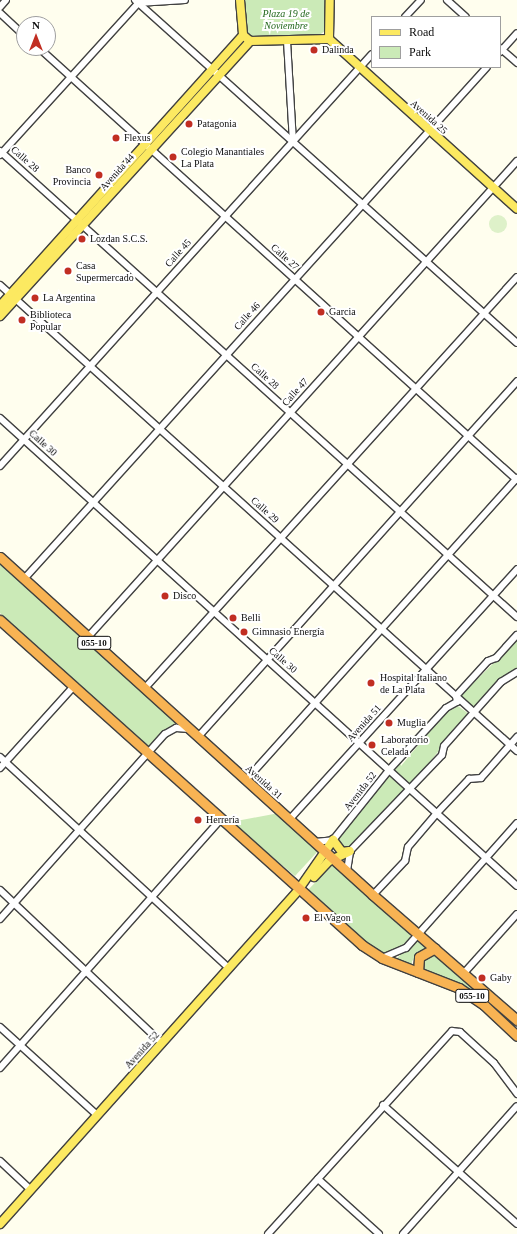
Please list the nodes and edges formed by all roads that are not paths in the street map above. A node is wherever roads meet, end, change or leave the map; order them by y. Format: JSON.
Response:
{"nodes":[{"id":1,"x":6,"y":0,"type":"edge"},
{"id":2,"x":185,"y":0,"type":"edge"},
{"id":3,"x":240,"y":0,"type":"edge"},
{"id":4,"x":330,"y":0,"type":"edge"},
{"id":5,"x":420,"y":0,"type":"edge"},
{"id":6,"x":447,"y":0,"type":"edge"},
{"id":7,"x":138,"y":1,"type":"edge"},
{"id":8,"x":0,"y":7,"type":"edge"},
{"id":9,"x":0,"y":13,"type":"edge"},
{"id":10,"x":406,"y":16,"type":"edge"},
{"id":11,"x":465,"y":16,"type":"edge"},
{"id":12,"x":16,"y":28,"type":"edge"},
{"id":13,"x":517,"y":34,"type":"edge"},
{"id":14,"x":243,"y":35,"type":"junction"},
{"id":15,"x":330,"y":37,"type":"junction"},
{"id":16,"x":250,"y":41,"type":"junction"},
{"id":17,"x":287,"y":41,"type":"junction"},
{"id":18,"x":501,"y":50,"type":"edge"},
{"id":19,"x":371,"y":55,"type":"edge"},
{"id":20,"x":48,"y":56,"type":"edge"},
{"id":21,"x":517,"y":63,"type":"edge"},
{"id":22,"x":361,"y":66,"type":"junction"},
{"id":23,"x":486,"y":68,"type":"edge"},
{"id":24,"x":216,"y":73,"type":"junction"},
{"id":25,"x":71,"y":77,"type":"junction"},
{"id":26,"x":430,"y":129,"type":"junction"},
{"id":27,"x":292,"y":142,"type":"junction"},
{"id":28,"x":148,"y":147,"type":"junction"},
{"id":29,"x":1,"y":153,"type":"edge"},
{"id":30,"x":517,"y":160,"type":"edge"},
{"id":31,"x":494,"y":186,"type":"junction"},
{"id":32,"x":362,"y":204,"type":"junction"},
{"id":33,"x":517,"y":205,"type":"edge"},
{"id":34,"x":517,"y":209,"type":"edge"},
{"id":35,"x":225,"y":216,"type":"junction"},
{"id":36,"x":82,"y":221,"type":"junction"},
{"id":37,"x":426,"y":262,"type":"junction"},
{"id":38,"x":517,"y":277,"type":"edge"},
{"id":39,"x":294,"y":279,"type":"junction"},
{"id":40,"x":0,"y":285,"type":"edge"},
{"id":41,"x":157,"y":292,"type":"junction"},
{"id":42,"x":13,"y":297,"type":"junction"},
{"id":43,"x":0,"y":306,"type":"edge"},
{"id":44,"x":484,"y":314,"type":"junction"},
{"id":45,"x":0,"y":316,"type":"edge"},
{"id":46,"x":358,"y":337,"type":"junction"},
{"id":47,"x":517,"y":344,"type":"edge"},
{"id":48,"x":226,"y":354,"type":"junction"},
{"id":49,"x":90,"y":366,"type":"junction"},
{"id":50,"x":517,"y":381,"type":"edge"},
{"id":51,"x":416,"y":389,"type":"junction"},
{"id":52,"x":290,"y":412,"type":"junction"},
{"id":53,"x":0,"y":418,"type":"edge"},
{"id":54,"x":159,"y":428,"type":"junction"},
{"id":55,"x":467,"y":436,"type":"junction"},
{"id":56,"x":24,"y":440,"type":"junction"},
{"id":57,"x":348,"y":464,"type":"junction"},
{"id":58,"x":0,"y":466,"type":"edge"},
{"id":59,"x":517,"y":479,"type":"edge"},
{"id":60,"x":224,"y":486,"type":"junction"},
{"id":61,"x":92,"y":502,"type":"junction"},
{"id":62,"x":400,"y":510,"type":"junction"},
{"id":63,"x":281,"y":538,"type":"junction"},
{"id":64,"x":449,"y":555,"type":"junction"},
{"id":65,"x":0,"y":557,"type":"edge"},
{"id":66,"x":157,"y":560,"type":"junction"},
{"id":67,"x":517,"y":569,"type":"edge"},
{"id":68,"x":24,"y":579,"type":"junction"},
{"id":69,"x":333,"y":585,"type":"junction"},
{"id":70,"x":493,"y":595,"type":"junction"},
{"id":71,"x":214,"y":612,"type":"junction"},
{"id":72,"x":517,"y":617,"type":"edge"},
{"id":73,"x":0,"y":620,"type":"edge"},
{"id":74,"x":382,"y":629,"type":"junction"},
{"id":75,"x":517,"y":635,"type":"edge"},
{"id":76,"x":88,"y":637,"type":"junction"},
{"id":77,"x":266,"y":659,"type":"junction"},
{"id":78,"x":426,"y":669,"type":"junction"},
{"id":79,"x":517,"y":672,"type":"edge"},
{"id":80,"x":74,"y":686,"type":"junction"},
{"id":81,"x":145,"y":688,"type":"junction"},
{"id":82,"x":456,"y":696,"type":"junction"},
{"id":83,"x":316,"y":702,"type":"junction"},
{"id":84,"x":474,"y":712,"type":"junction"},
{"id":85,"x":189,"y":728,"type":"junction"},
{"id":86,"x":198,"y":737,"type":"junction"},
{"id":87,"x":517,"y":737,"type":"edge"},
{"id":88,"x":359,"y":743,"type":"junction"},
{"id":89,"x":510,"y":745,"type":"junction"},
{"id":90,"x":517,"y":751,"type":"edge"},
{"id":91,"x":148,"y":752,"type":"junction"},
{"id":92,"x":0,"y":757,"type":"edge"},
{"id":93,"x":6,"y":762,"type":"junction"},
{"id":94,"x":0,"y":768,"type":"edge"},
{"id":95,"x":389,"y":770,"type":"junction"},
{"id":96,"x":246,"y":780,"type":"junction"},
{"id":97,"x":411,"y":790,"type":"junction"},
{"id":98,"x":437,"y":813,"type":"junction"},
{"id":99,"x":221,"y":819,"type":"junction"},
{"id":100,"x":290,"y":820,"type":"junction"},
{"id":101,"x":517,"y":822,"type":"edge"},
{"id":102,"x":81,"y":830,"type":"junction"},
{"id":103,"x":333,"y":840,"type":"junction"},
{"id":104,"x":314,"y":842,"type":"junction"},
{"id":105,"x":350,"y":851,"type":"junction"},
{"id":106,"x":330,"y":856,"type":"junction"},
{"id":107,"x":486,"y":857,"type":"junction"},
{"id":108,"x":347,"y":872,"type":"junction"},
{"id":109,"x":517,"y":886,"type":"edge"},
{"id":110,"x":299,"y":889,"type":"junction"},
{"id":111,"x":0,"y":890,"type":"edge"},
{"id":112,"x":373,"y":895,"type":"junction"},
{"id":113,"x":155,"y":897,"type":"junction"},
{"id":114,"x":14,"y":903,"type":"junction"},
{"id":115,"x":517,"y":914,"type":"edge"},
{"id":116,"x":0,"y":919,"type":"edge"},
{"id":117,"x":417,"y":934,"type":"junction"},
{"id":118,"x":435,"y":948,"type":"junction"},
{"id":119,"x":382,"y":958,"type":"junction"},
{"id":120,"x":229,"y":968,"type":"junction"},
{"id":121,"x":88,"y":971,"type":"junction"},
{"id":122,"x":418,"y":972,"type":"junction"},
{"id":123,"x":464,"y":973,"type":"junction"},
{"id":124,"x":517,"y":1020,"type":"edge"},
{"id":125,"x":0,"y":1027,"type":"edge"},
{"id":126,"x":517,"y":1036,"type":"edge"},
{"id":127,"x":162,"y":1043,"type":"junction"},
{"id":128,"x":21,"y":1045,"type":"junction"},
{"id":129,"x":0,"y":1068,"type":"edge"},
{"id":130,"x":517,"y":1094,"type":"edge"},
{"id":131,"x":383,"y":1105,"type":"junction"},
{"id":132,"x":517,"y":1106,"type":"edge"},
{"id":133,"x":97,"y":1116,"type":"junction"},
{"id":134,"x":0,"y":1162,"type":"edge"},
{"id":135,"x":460,"y":1171,"type":"junction"},
{"id":136,"x":318,"y":1179,"type":"junction"},
{"id":137,"x":30,"y":1190,"type":"junction"},
{"id":138,"x":0,"y":1224,"type":"edge"},
{"id":139,"x":517,"y":1224,"type":"edge"},
{"id":140,"x":268,"y":1234,"type":"edge"},
{"id":141,"x":379,"y":1234,"type":"edge"},
{"id":142,"x":403,"y":1234,"type":"edge"}],
"edges":[{"from":1,"to":8,"type":"street"},
{"from":2,"to":7,"type":"street"},
{"from":3,"to":14,"type":"main road"},
{"from":4,"to":15,"type":"main road"},
{"from":5,"to":10,"type":"street"},
{"from":6,"to":11,"type":"street"},
{"from":7,"to":24,"type":"street"},
{"from":7,"to":25,"type":"street"},
{"from":9,"to":12,"type":"street"},
{"from":13,"to":18,"type":"street"},
{"from":14,"to":16,"type":"main road"},
{"from":14,"to":24,"type":"main road","name":"Avenida 44"},
{"from":15,"to":17,"type":"main road"},
{"from":15,"to":22,"type":"main road","name":"Avenida 25"},
{"from":16,"to":17,"type":"main road"},
{"from":16,"to":24,"type":"main road","name":"Avenida 44"},
{"from":17,"to":27,"type":"street"},
{"from":18,"to":21,"type":"street"},
{"from":19,"to":22,"type":"street","name":"Calle 45"},
{"from":20,"to":25,"type":"street","name":"Calle 27"},
{"from":22,"to":26,"type":"main road","name":"Avenida 25"},
{"from":22,"to":27,"type":"street","name":"Calle 45"},
{"from":23,"to":26,"type":"street","name":"Calle 46"},
{"from":24,"to":27,"type":"street"},
{"from":24,"to":28,"type":"main road","name":"Avenida 44"},
{"from":25,"to":28,"type":"street","name":"Calle 27"},
{"from":25,"to":29,"type":"street"},
{"from":26,"to":31,"type":"main road","name":"Avenida 25"},
{"from":26,"to":32,"type":"street","name":"Calle 46"},
{"from":27,"to":32,"type":"street"},
{"from":27,"to":35,"type":"street","name":"Calle 45"},
{"from":28,"to":35,"type":"street","name":"Calle 27"},
{"from":28,"to":36,"type":"main road","name":"Avenida 44"},
{"from":29,"to":36,"type":"street","name":"Calle 28"},
{"from":30,"to":31,"type":"street","name":"Calle 47"},
{"from":31,"to":33,"type":"main road","name":"Avenida 25"},
{"from":31,"to":34,"type":"main road","name":"Avenida 25"},
{"from":31,"to":37,"type":"street","name":"Calle 47"},
{"from":32,"to":37,"type":"street"},
{"from":32,"to":39,"type":"street","name":"Calle 46"},
{"from":35,"to":39,"type":"street","name":"Calle 27"},
{"from":35,"to":41,"type":"street","name":"Calle 45"},
{"from":36,"to":41,"type":"street","name":"Calle 28"},
{"from":36,"to":42,"type":"main road","name":"Avenida 44"},
{"from":37,"to":44,"type":"street"},
{"from":37,"to":46,"type":"street","name":"Calle 47"},
{"from":38,"to":44,"type":"street"},
{"from":39,"to":46,"type":"street","name":"Calle 27"},
{"from":39,"to":48,"type":"street","name":"Calle 46"},
{"from":40,"to":42,"type":"street","name":"Calle 29"},
{"from":41,"to":48,"type":"street","name":"Calle 28"},
{"from":41,"to":49,"type":"street","name":"Calle 45"},
{"from":42,"to":43,"type":"main road","name":"Avenida 44"},
{"from":42,"to":45,"type":"main road","name":"Avenida 44"},
{"from":42,"to":49,"type":"street","name":"Calle 29"},
{"from":44,"to":47,"type":"street"},
{"from":44,"to":51,"type":"street"},
{"from":46,"to":51,"type":"street","name":"Calle 27"},
{"from":46,"to":52,"type":"street","name":"Calle 47"},
{"from":48,"to":52,"type":"street","name":"Calle 28"},
{"from":48,"to":54,"type":"street","name":"Calle 46"},
{"from":49,"to":54,"type":"street","name":"Calle 29"},
{"from":49,"to":56,"type":"street","name":"Calle 45"},
{"from":50,"to":55,"type":"street"},
{"from":51,"to":55,"type":"street","name":"Calle 27"},
{"from":51,"to":57,"type":"street"},
{"from":52,"to":57,"type":"street","name":"Calle 28"},
{"from":52,"to":60,"type":"street","name":"Calle 47"},
{"from":53,"to":56,"type":"street","name":"Calle 30"},
{"from":54,"to":60,"type":"street","name":"Calle 29"},
{"from":54,"to":61,"type":"street","name":"Calle 46"},
{"from":55,"to":59,"type":"street","name":"Calle 27"},
{"from":55,"to":62,"type":"street"},
{"from":56,"to":58,"type":"street","name":"Calle 45"},
{"from":56,"to":61,"type":"street","name":"Calle 30"},
{"from":57,"to":62,"type":"street","name":"Calle 28"},
{"from":57,"to":63,"type":"street"},
{"from":59,"to":64,"type":"street"},
{"from":60,"to":63,"type":"street","name":"Calle 29"},
{"from":60,"to":66,"type":"street","name":"Calle 47"},
{"from":61,"to":66,"type":"street","name":"Calle 30"},
{"from":61,"to":68,"type":"street","name":"Calle 46"},
{"from":62,"to":64,"type":"street","name":"Calle 28"},
{"from":62,"to":69,"type":"street"},
{"from":63,"to":69,"type":"street","name":"Calle 29"},
{"from":63,"to":71,"type":"street"},
{"from":64,"to":70,"type":"street","name":"Calle 28"},
{"from":64,"to":74,"type":"street"},
{"from":65,"to":68,"type":"highway","name":"Avenida 31","number":"055-10"},
{"from":66,"to":71,"type":"street","name":"Calle 30"},
{"from":66,"to":76,"type":"street","name":"Calle 47"},
{"from":67,"to":70,"type":"street","name":"Avenida 51"},
{"from":68,"to":76,"type":"highway","name":"Avenida 31","number":"055-10"},
{"from":69,"to":74,"type":"street","name":"Calle 29"},
{"from":69,"to":77,"type":"street"},
{"from":70,"to":72,"type":"street","name":"Calle 28"},
{"from":70,"to":78,"type":"street","name":"Avenida 51"},
{"from":71,"to":77,"type":"street","name":"Calle 30"},
{"from":71,"to":81,"type":"street"},
{"from":73,"to":80,"type":"highway","number":"055-10"},
{"from":74,"to":78,"type":"street","name":"Calle 29"},
{"from":74,"to":83,"type":"street"},
{"from":75,"to":82,"type":"street","name":"Avenida 52"},
{"from":76,"to":81,"type":"highway","name":"Avenida 31","number":"055-10"},
{"from":77,"to":83,"type":"street","name":"Calle 30"},
{"from":77,"to":86,"type":"street"},
{"from":78,"to":82,"type":"street","name":"Calle 29"},
{"from":78,"to":88,"type":"street","name":"Avenida 51"},
{"from":79,"to":84,"type":"street","name":"Avenida 52"},
{"from":80,"to":91,"type":"highway","number":"055-10"},
{"from":80,"to":93,"type":"street"},
{"from":81,"to":85,"type":"highway","name":"Avenida 31","number":"055-10"},
{"from":82,"to":84,"type":"street","name":"Calle 29"},
{"from":82,"to":95,"type":"street","name":"Avenida 52"},
{"from":83,"to":88,"type":"street","name":"Calle 30"},
{"from":83,"to":96,"type":"street"},
{"from":84,"to":89,"type":"street","name":"Calle 29"},
{"from":84,"to":97,"type":"street","name":"Avenida 52"},
{"from":85,"to":86,"type":"highway","name":"Avenida 31","number":"055-10"},
{"from":85,"to":91,"type":"street"},
{"from":86,"to":96,"type":"highway","name":"Avenida 31","number":"055-10"},
{"from":87,"to":89,"type":"street"},
{"from":88,"to":95,"type":"street","name":"Calle 30"},
{"from":88,"to":100,"type":"street","name":"Avenida 51"},
{"from":89,"to":90,"type":"street","name":"Calle 29"},
{"from":89,"to":98,"type":"street"},
{"from":91,"to":99,"type":"highway","number":"055-10"},
{"from":91,"to":102,"type":"street"},
{"from":92,"to":93,"type":"street"},
{"from":93,"to":94,"type":"street"},
{"from":93,"to":102,"type":"street"},
{"from":95,"to":97,"type":"street","name":"Calle 30"},
{"from":95,"to":103,"type":"street","name":"Avenida 52"},
{"from":96,"to":100,"type":"highway","name":"Avenida 31","number":"055-10"},
{"from":97,"to":98,"type":"street","name":"Calle 30"},
{"from":97,"to":105,"type":"street","name":"Avenida 52"},
{"from":98,"to":107,"type":"street","name":"Calle 30"},
{"from":98,"to":112,"type":"street"},
{"from":99,"to":110,"type":"highway","number":"055-10"},
{"from":99,"to":113,"type":"street"},
{"from":100,"to":104,"type":"highway","name":"Avenida 31","number":"055-10"},
{"from":101,"to":107,"type":"street"},
{"from":102,"to":113,"type":"street"},
{"from":102,"to":114,"type":"street"},
{"from":103,"to":104,"type":"street"},
{"from":103,"to":105,"type":"main road"},
{"from":103,"to":106,"type":"main road","name":"Avenida 52"},
{"from":104,"to":106,"type":"highway","name":"Avenida 31","number":"055-10"},
{"from":105,"to":106,"type":"main road","name":"Avenida 52"},
{"from":105,"to":108,"type":"street"},
{"from":106,"to":108,"type":"highway","name":"Avenida 31","number":"055-10"},
{"from":106,"to":110,"type":"main road","name":"Avenida 52"},
{"from":107,"to":109,"type":"street","name":"Calle 30"},
{"from":107,"to":117,"type":"street"},
{"from":108,"to":112,"type":"highway","name":"Avenida 31","number":"055-10"},
{"from":110,"to":119,"type":"highway","number":"055-10"},
{"from":110,"to":120,"type":"main road","name":"Avenida 52"},
{"from":111,"to":114,"type":"street"},
{"from":112,"to":117,"type":"highway","name":"Avenida 31","number":"055-10"},
{"from":113,"to":120,"type":"street"},
{"from":113,"to":121,"type":"street"},
{"from":114,"to":116,"type":"street"},
{"from":114,"to":121,"type":"street"},
{"from":115,"to":123,"type":"street"},
{"from":117,"to":118,"type":"highway","name":"Avenida 31","number":"055-10"},
{"from":117,"to":119,"type":"street"},
{"from":118,"to":122,"type":"highway"},
{"from":118,"to":123,"type":"highway","name":"Avenida 31","number":"055-10"},
{"from":119,"to":122,"type":"highway","number":"055-10"},
{"from":120,"to":127,"type":"main road","name":"Avenida 52"},
{"from":121,"to":127,"type":"street"},
{"from":121,"to":128,"type":"street"},
{"from":122,"to":126,"type":"highway","number":"055-10"},
{"from":123,"to":124,"type":"highway","name":"Avenida 31","number":"055-10"},
{"from":125,"to":128,"type":"street"},
{"from":127,"to":133,"type":"main road","name":"Avenida 52"},
{"from":128,"to":129,"type":"street"},
{"from":128,"to":133,"type":"street"},
{"from":130,"to":131,"type":"street"},
{"from":131,"to":135,"type":"street"},
{"from":131,"to":136,"type":"street"},
{"from":132,"to":135,"type":"street"},
{"from":133,"to":137,"type":"main road","name":"Avenida 52"},
{"from":134,"to":137,"type":"street"},
{"from":135,"to":139,"type":"street"},
{"from":135,"to":142,"type":"street"},
{"from":136,"to":140,"type":"street"},
{"from":136,"to":141,"type":"street"},
{"from":137,"to":138,"type":"main road","name":"Avenida 52"}]}
